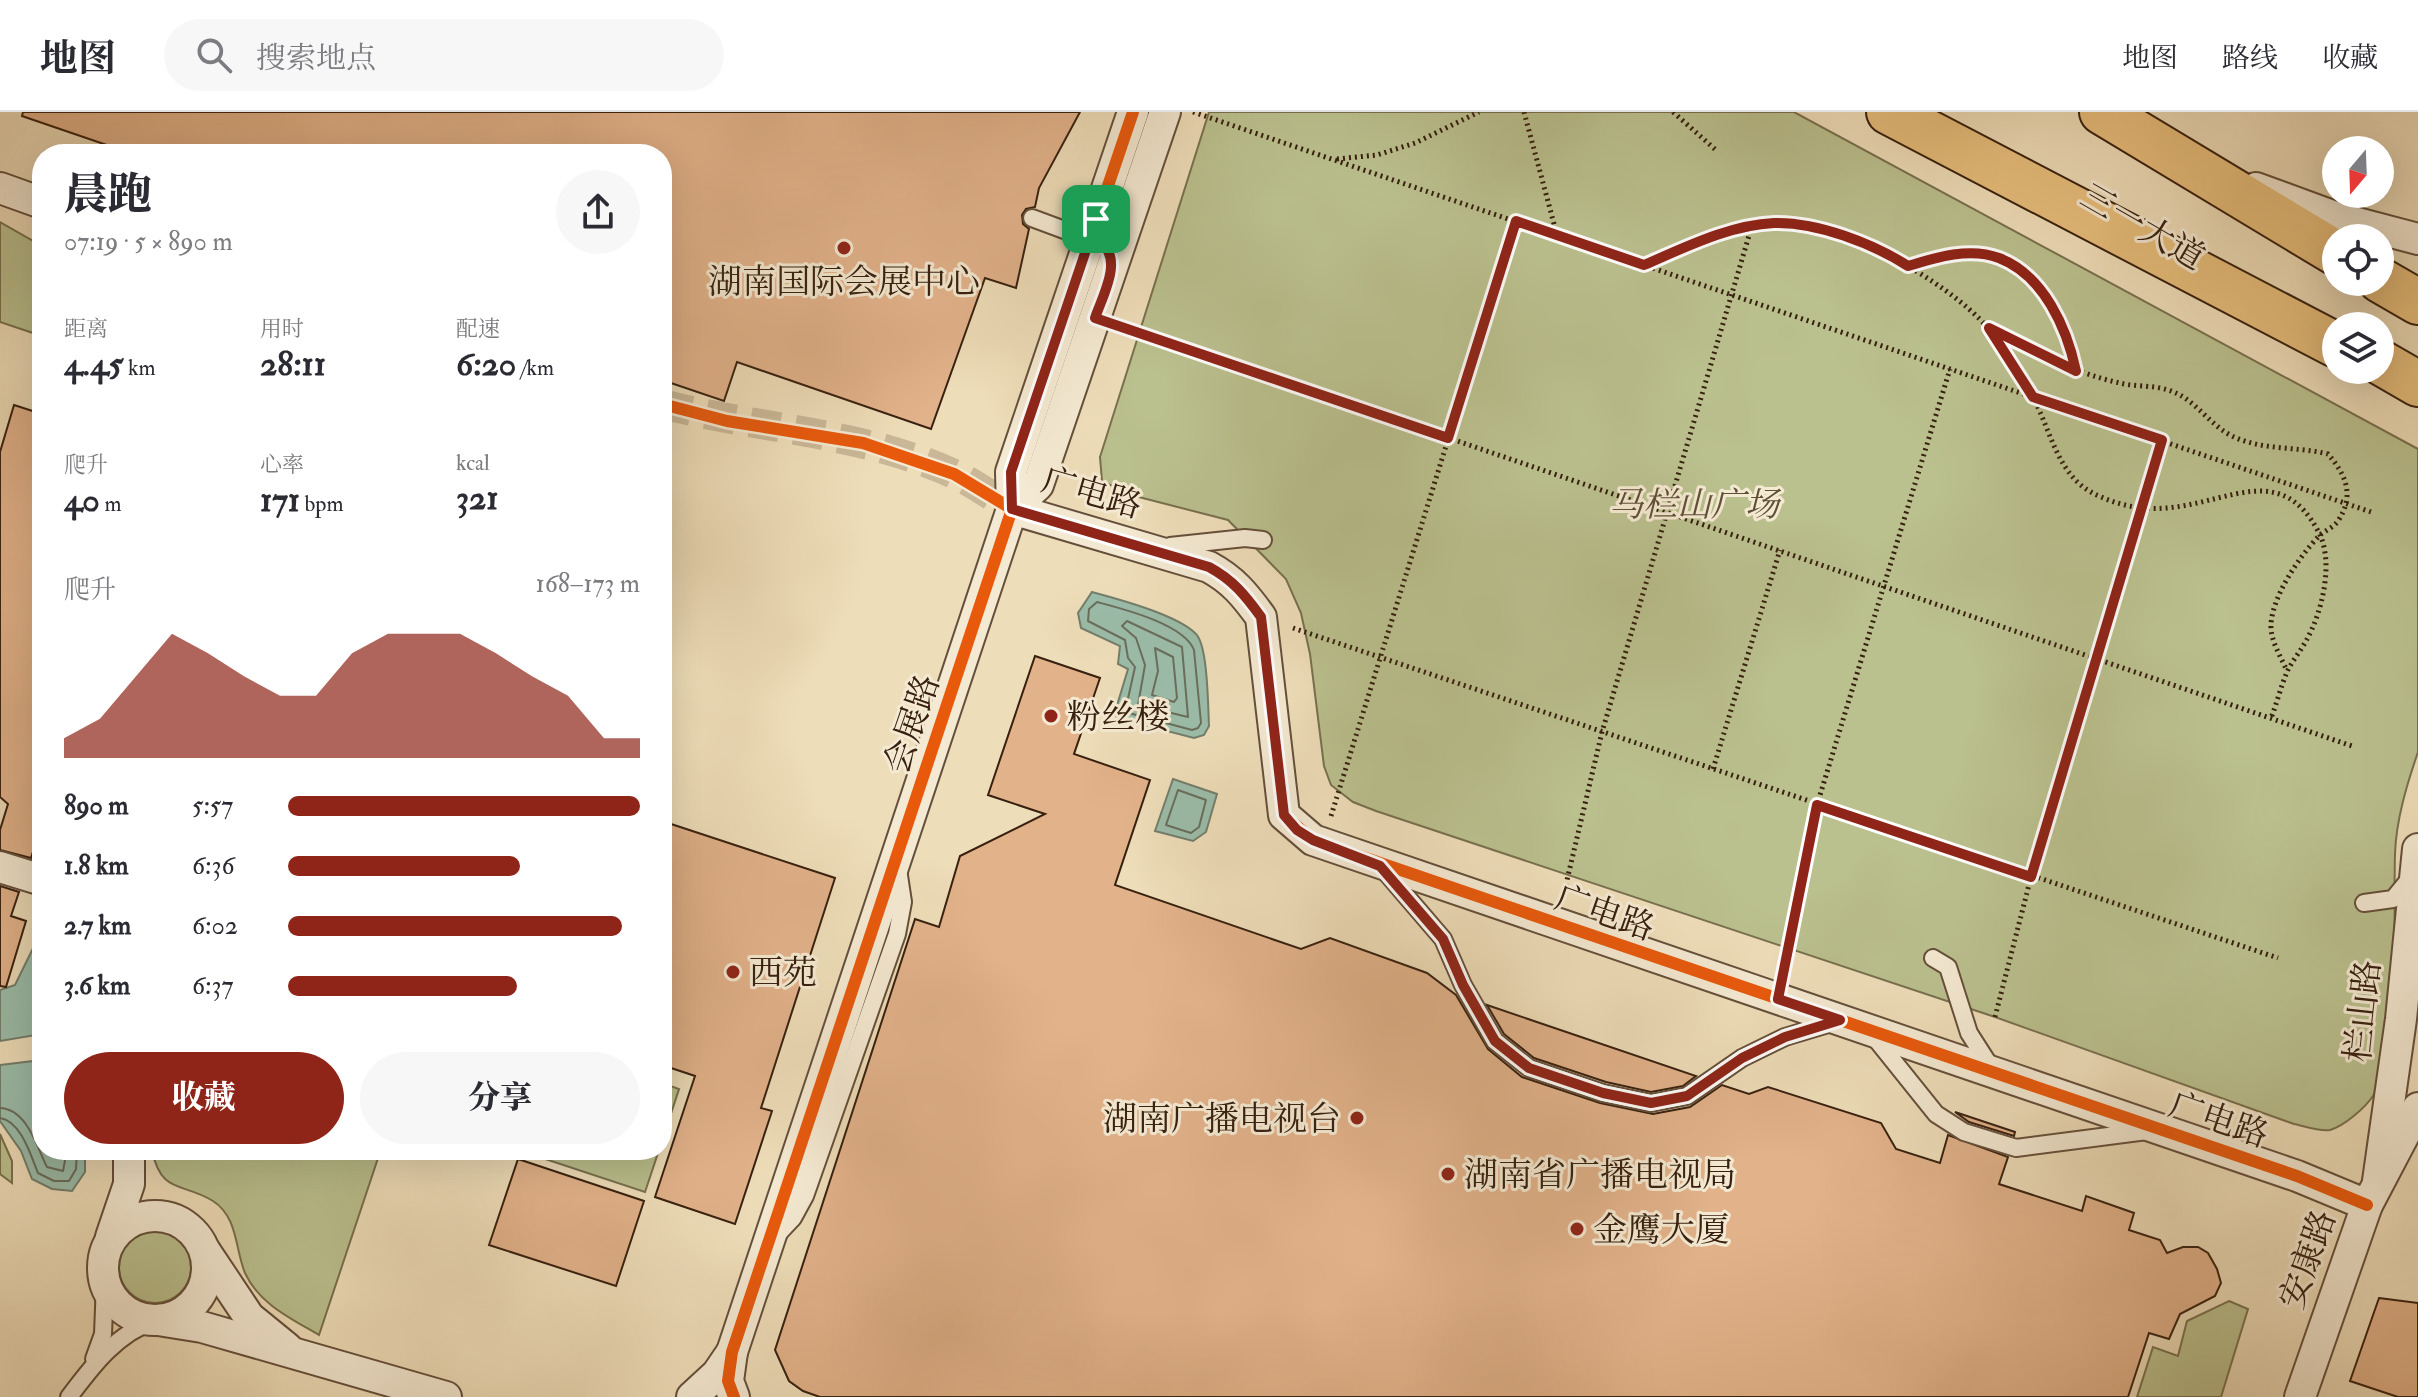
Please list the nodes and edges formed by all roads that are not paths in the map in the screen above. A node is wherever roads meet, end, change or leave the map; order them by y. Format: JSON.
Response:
{"nodes":[{"id":1,"x":1133,"y":112,"type":"edge"},
{"id":2,"x":1165,"y":112,"type":"edge"},
{"id":3,"x":1889,"y":112,"type":"edge"},
{"id":4,"x":1953,"y":112,"type":"edge"},
{"id":5,"x":2102,"y":112,"type":"edge"},
{"id":6,"x":2179,"y":160,"type":"junction"},
{"id":7,"x":0,"y":188,"type":"edge"},
{"id":8,"x":32,"y":199,"type":"edge"},
{"id":9,"x":1032,"y":218,"type":"dead end"},
{"id":10,"x":2418,"y":239,"type":"edge"},
{"id":11,"x":1097,"y":242,"type":"junction"},
{"id":12,"x":2322,"y":245,"type":"edge"},
{"id":13,"x":2394,"y":288,"type":"edge"},
{"id":14,"x":2418,"y":302,"type":"edge"},
{"id":15,"x":2322,"y":329,"type":"edge"},
{"id":16,"x":2322,"y":338,"type":"edge"},
{"id":17,"x":2394,"y":371,"type":"edge"},
{"id":18,"x":2394,"y":375,"type":"edge"},
{"id":19,"x":2418,"y":386,"type":"edge"},
{"id":20,"x":1012,"y":509,"type":"junction"},
{"id":21,"x":1263,"y":540,"type":"dead end"},
{"id":22,"x":1150,"y":549,"type":"junction"},
{"id":23,"x":2416,"y":860,"type":"edge"},
{"id":24,"x":1380,"y":866,"type":"junction"},
{"id":25,"x":0,"y":867,"type":"edge"},
{"id":26,"x":32,"y":877,"type":"edge"},
{"id":27,"x":2364,"y":903,"type":"dead end"},
{"id":28,"x":2414,"y":915,"type":"edge"},
{"id":29,"x":1933,"y":958,"type":"dead end"},
{"id":30,"x":1840,"y":1020,"type":"junction"},
{"id":31,"x":1869,"y":1030,"type":"junction"},
{"id":32,"x":1995,"y":1073,"type":"junction"},
{"id":33,"x":2418,"y":1108,"type":"edge"},
{"id":34,"x":2160,"y":1129,"type":"junction"},
{"id":35,"x":130,"y":1160,"type":"edge"},
{"id":36,"x":2373,"y":1193,"type":"junction"},
{"id":37,"x":189,"y":1231,"type":"junction"},
{"id":38,"x":110,"y":1241,"type":"junction"},
{"id":39,"x":105,"y":1283,"type":"junction"},
{"id":40,"x":156,"y":1320,"type":"junction"},
{"id":41,"x":732,"y":1352,"type":"junction"},
{"id":42,"x":305,"y":1360,"type":"junction"},
{"id":43,"x":88,"y":1371,"type":"junction"},
{"id":44,"x":69,"y":1397,"type":"edge"},
{"id":45,"x":446,"y":1397,"type":"edge"},
{"id":46,"x":692,"y":1397,"type":"edge"},
{"id":47,"x":734,"y":1397,"type":"edge"},
{"id":48,"x":2300,"y":1397,"type":"edge"}],
"edges":[{"from":1,"to":11,"type":"street","name":"会展路"},
{"from":2,"to":11,"type":"street","name":"会展路"},
{"from":3,"to":16,"type":"highway"},
{"from":4,"to":15,"type":"highway","name":"三一大道"},
{"from":5,"to":6,"type":"highway"},
{"from":6,"to":10,"type":"street"},
{"from":6,"to":12,"type":"highway"},
{"from":7,"to":8,"type":"street"},
{"from":9,"to":11,"type":"lane"},
{"from":11,"to":20,"type":"street","name":"会展路"},
{"from":11,"to":20,"type":"street","name":"会展路"},
{"from":13,"to":14,"type":"highway"},
{"from":17,"to":19,"type":"highway"},
{"from":18,"to":19,"type":"highway"},
{"from":20,"to":22,"type":"street","name":"广电路"},
{"from":20,"to":41,"type":"street","name":"会展路"},
{"from":21,"to":22,"type":"lane"},
{"from":22,"to":24,"type":"street","name":"广电路"},
{"from":23,"to":27,"type":"lane"},
{"from":23,"to":28,"type":"street","name":"栏山路"},
{"from":24,"to":30,"type":"street","name":"广电路"},
{"from":24,"to":30,"type":"lane"},
{"from":25,"to":26,"type":"street"},
{"from":28,"to":36,"type":"street","name":"栏山路"},
{"from":29,"to":32,"type":"lane"},
{"from":30,"to":31,"type":"street","name":"广电路"},
{"from":31,"to":32,"type":"street","name":"广电路"},
{"from":31,"to":34,"type":"lane"},
{"from":32,"to":34,"type":"street","name":"广电路"},
{"from":33,"to":36,"type":"street","name":"安康路"},
{"from":34,"to":36,"type":"street","name":"广电路"},
{"from":35,"to":37,"type":"street"},
{"from":35,"to":38,"type":"street"},
{"from":36,"to":48,"type":"street","name":"安康路"},
{"from":37,"to":38,"type":"street"},
{"from":37,"to":40,"type":"street"},
{"from":37,"to":42,"type":"street"},
{"from":38,"to":39,"type":"street"},
{"from":39,"to":40,"type":"street"},
{"from":39,"to":43,"type":"lane"},
{"from":40,"to":42,"type":"street"},
{"from":40,"to":43,"type":"lane"},
{"from":41,"to":46,"type":"street"},
{"from":41,"to":47,"type":"street"},
{"from":42,"to":45,"type":"street"},
{"from":43,"to":44,"type":"lane"}]}
